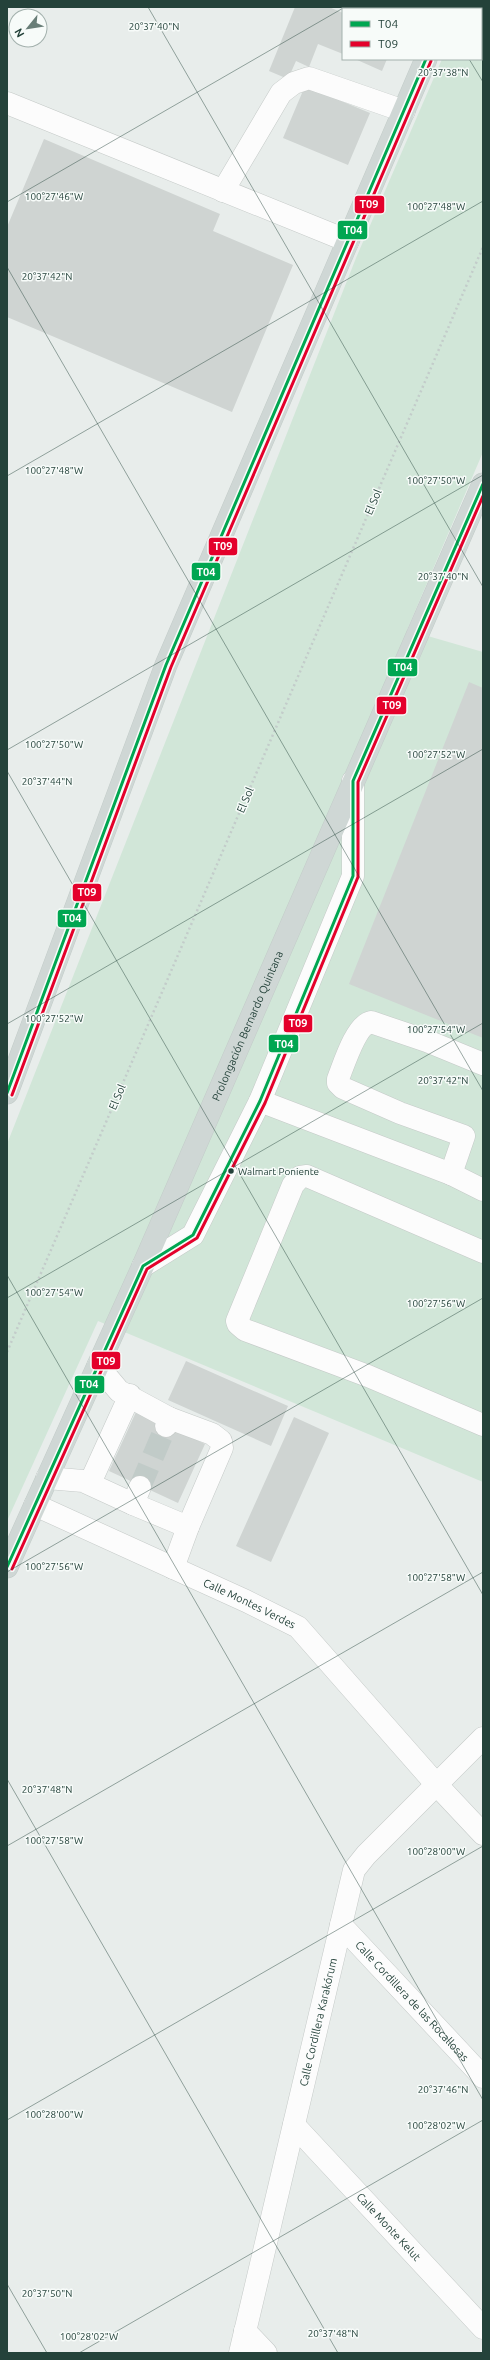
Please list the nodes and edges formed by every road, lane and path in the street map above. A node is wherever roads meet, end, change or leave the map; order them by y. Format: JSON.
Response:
{"nodes":[{"id":1,"x":426,"y":60,"type":"edge"},
{"id":2,"x":7,"y":103,"type":"edge"},
{"id":3,"x":404,"y":110,"type":"junction"},
{"id":4,"x":223,"y":190,"type":"junction"},
{"id":5,"x":348,"y":241,"type":"junction"},
{"id":6,"x":483,"y":247,"type":"edge"},
{"id":7,"x":483,"y":484,"type":"edge"},
{"id":8,"x":354,"y":781,"type":"junction"},
{"id":9,"x":483,"y":1064,"type":"edge"},
{"id":10,"x":7,"y":1093,"type":"edge"},
{"id":11,"x":260,"y":1101,"type":"junction"},
{"id":12,"x":451,"y":1174,"type":"junction"},
{"id":13,"x":483,"y":1190,"type":"edge"},
{"id":14,"x":483,"y":1252,"type":"edge"},
{"id":15,"x":143,"y":1266,"type":"junction"},
{"id":16,"x":7,"y":1352,"type":"edge"},
{"id":17,"x":98,"y":1366,"type":"junction"},
{"id":18,"x":130,"y":1395,"type":"junction"},
{"id":19,"x":483,"y":1425,"type":"edge"},
{"id":20,"x":48,"y":1478,"type":"junction"},
{"id":21,"x":90,"y":1483,"type":"junction"},
{"id":22,"x":35,"y":1505,"type":"junction"},
{"id":23,"x":188,"y":1527,"type":"junction"},
{"id":24,"x":7,"y":1568,"type":"edge"},
{"id":25,"x":173,"y":1568,"type":"junction"},
{"id":26,"x":483,"y":1738,"type":"edge"},
{"id":27,"x":436,"y":1784,"type":"junction"},
{"id":28,"x":483,"y":1834,"type":"edge"},
{"id":29,"x":341,"y":1925,"type":"junction"},
{"id":30,"x":483,"y":2077,"type":"edge"},
{"id":31,"x":294,"y":2125,"type":"junction"},
{"id":32,"x":483,"y":2328,"type":"edge"},
{"id":33,"x":246,"y":2331,"type":"junction"},
{"id":34,"x":240,"y":2353,"type":"edge"},
{"id":35,"x":266,"y":2353,"type":"edge"}],
"edges":[{"from":1,"to":3,"type":"main road"},
{"from":2,"to":4,"type":"street"},
{"from":3,"to":4,"type":"street"},
{"from":3,"to":5,"type":"main road"},
{"from":4,"to":5,"type":"street"},
{"from":5,"to":10,"type":"main road"},
{"from":6,"to":16,"type":"path","name":"El Sol"},
{"from":7,"to":8,"type":"main road","name":"Prolongación Bernardo Quintana"},
{"from":8,"to":11,"type":"street"},
{"from":8,"to":15,"type":"main road","name":"Prolongación Bernardo Quintana"},
{"from":9,"to":12,"type":"street"},
{"from":11,"to":12,"type":"street"},
{"from":11,"to":15,"type":"street"},
{"from":12,"to":13,"type":"street"},
{"from":14,"to":19,"type":"street"},
{"from":15,"to":17,"type":"main road","name":"Prolongación Bernardo Quintana"},
{"from":17,"to":18,"type":"street"},
{"from":17,"to":20,"type":"main road","name":"Prolongación Bernardo Quintana"},
{"from":18,"to":21,"type":"street"},
{"from":18,"to":23,"type":"street"},
{"from":20,"to":21,"type":"street"},
{"from":20,"to":22,"type":"main road","name":"Prolongación Bernardo Quintana"},
{"from":21,"to":23,"type":"street"},
{"from":22,"to":24,"type":"main road","name":"Prolongación Bernardo Quintana"},
{"from":22,"to":25,"type":"street","name":"Calle Montes Verdes"},
{"from":23,"to":25,"type":"street"},
{"from":25,"to":27,"type":"street","name":"Calle Montes Verdes"},
{"from":26,"to":27,"type":"street","name":"Calle Cordillera Karakórum"},
{"from":27,"to":28,"type":"street","name":"Calle Montes Verdes"},
{"from":27,"to":29,"type":"street","name":"Calle Cordillera Karakórum"},
{"from":29,"to":30,"type":"street","name":"Calle Cordillera de las Rocallosas"},
{"from":29,"to":31,"type":"street","name":"Calle Cordillera Karakórum"},
{"from":31,"to":32,"type":"street","name":"Calle Monte Kelut"},
{"from":31,"to":33,"type":"street","name":"Calle Cordillera Karakórum"},
{"from":33,"to":34,"type":"street","name":"Calle Cordillera Karakórum"},
{"from":33,"to":35,"type":"street"}]}
